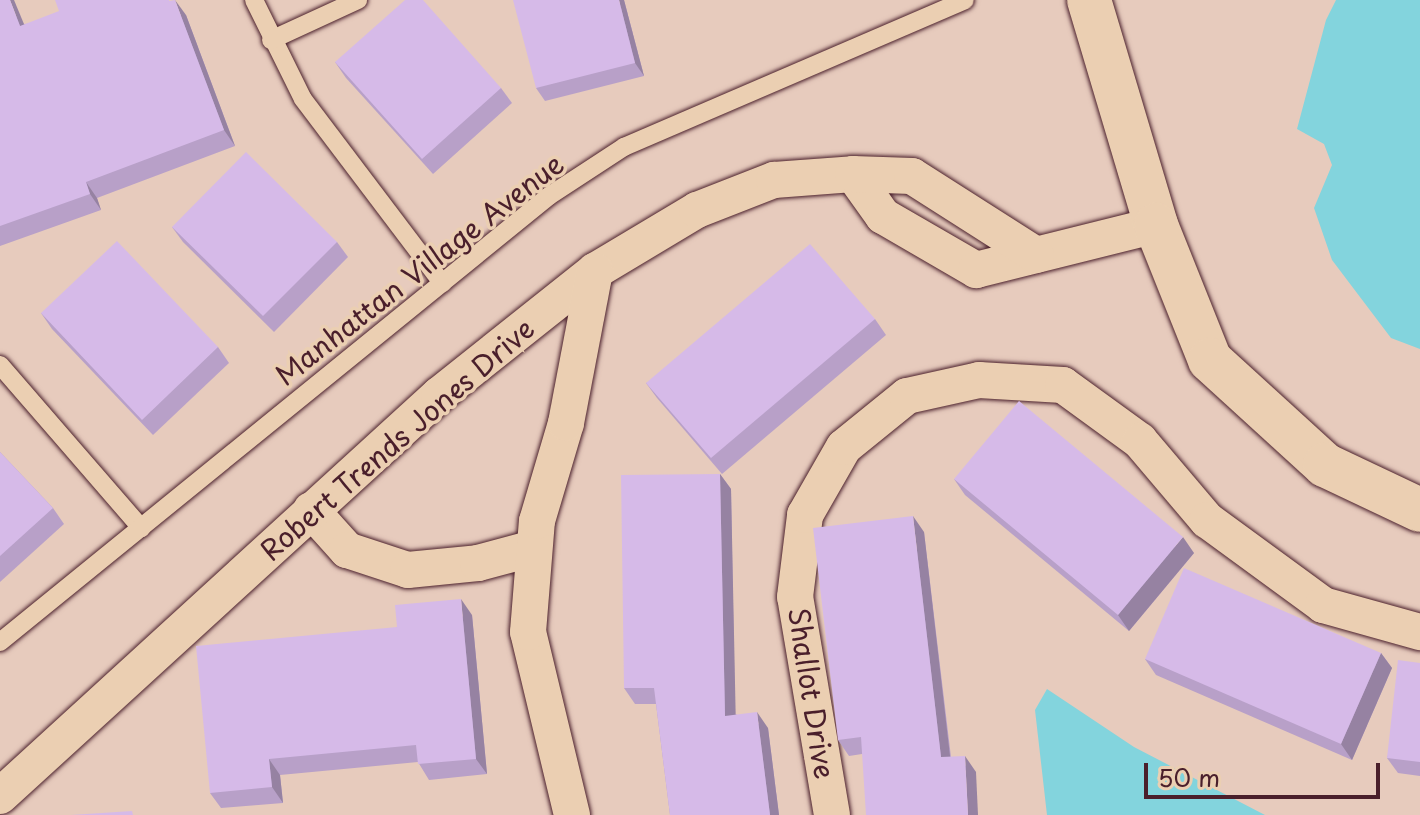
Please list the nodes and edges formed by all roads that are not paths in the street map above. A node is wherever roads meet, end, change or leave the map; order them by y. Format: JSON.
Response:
{"nodes":[{"id":1,"x":254,"y":0,"type":"edge"},
{"id":2,"x":358,"y":0,"type":"edge"},
{"id":3,"x":965,"y":0,"type":"edge"},
{"id":4,"x":1089,"y":0,"type":"edge"},
{"id":5,"x":271,"y":40,"type":"junction"},
{"id":6,"x":853,"y":174,"type":"junction"},
{"id":7,"x":942,"y":197,"type":"junction"},
{"id":8,"x":1156,"y":225,"type":"junction"},
{"id":9,"x":917,"y":237,"type":"junction"},
{"id":10,"x":1036,"y":255,"type":"junction"},
{"id":11,"x":595,"y":271,"type":"junction"},
{"id":12,"x":442,"y":283,"type":"junction"},
{"id":13,"x":0,"y":365,"type":"edge"},
{"id":14,"x":311,"y":510,"type":"junction"},
{"id":15,"x":1420,"y":510,"type":"edge"},
{"id":16,"x":141,"y":528,"type":"junction"},
{"id":17,"x":534,"y":548,"type":"junction"},
{"id":18,"x":1420,"y":632,"type":"edge"},
{"id":19,"x":0,"y":642,"type":"edge"},
{"id":20,"x":0,"y":796,"type":"edge"},
{"id":21,"x":572,"y":815,"type":"edge"},
{"id":22,"x":832,"y":815,"type":"edge"}],
"edges":[{"from":1,"to":5,"type":"lane"},
{"from":2,"to":5,"type":"lane"},
{"from":3,"to":12,"type":"lane","name":"Manhattan Village Avenue"},
{"from":4,"to":8,"type":"street"},
{"from":5,"to":12,"type":"lane"},
{"from":6,"to":7,"type":"street","name":"Robert Trends Jones Drive"},
{"from":6,"to":9,"type":"street"},
{"from":6,"to":11,"type":"street","name":"Robert Trends Jones Drive"},
{"from":7,"to":9,"type":"street"},
{"from":7,"to":10,"type":"street","name":"Robert Trends Jones Drive"},
{"from":8,"to":10,"type":"street"},
{"from":8,"to":15,"type":"street"},
{"from":9,"to":10,"type":"street"},
{"from":11,"to":14,"type":"street","name":"Robert Trends Jones Drive"},
{"from":11,"to":17,"type":"street"},
{"from":12,"to":16,"type":"lane","name":"Manhattan Village Avenue"},
{"from":13,"to":16,"type":"lane"},
{"from":14,"to":17,"type":"street"},
{"from":14,"to":20,"type":"street","name":"Robert Trends Jones Drive"},
{"from":16,"to":19,"type":"lane","name":"Manhattan Village Avenue"},
{"from":17,"to":21,"type":"street"},
{"from":18,"to":22,"type":"street","name":"Shallot Drive"}]}
